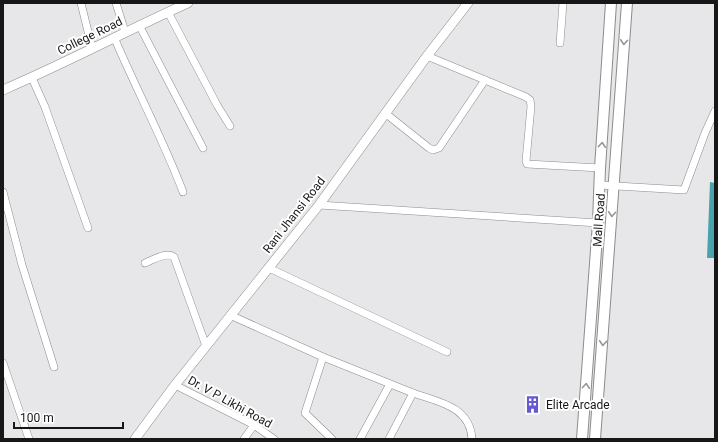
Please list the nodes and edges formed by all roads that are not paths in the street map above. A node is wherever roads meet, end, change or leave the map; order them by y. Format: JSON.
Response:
{"nodes":[{"id":1,"x":81,"y":3,"type":"edge"},
{"id":2,"x":116,"y":3,"type":"edge"},
{"id":3,"x":188,"y":3,"type":"edge"},
{"id":4,"x":468,"y":3,"type":"edge"},
{"id":5,"x":563,"y":3,"type":"edge"},
{"id":6,"x":611,"y":3,"type":"edge"},
{"id":7,"x":627,"y":3,"type":"edge"},
{"id":8,"x":168,"y":12,"type":"junction"},
{"id":9,"x":139,"y":25,"type":"junction"},
{"id":10,"x":125,"y":32,"type":"junction"},
{"id":11,"x":114,"y":37,"type":"junction"},
{"id":12,"x":560,"y":43,"type":"dead end"},
{"id":13,"x":92,"y":48,"type":"junction"},
{"id":14,"x":427,"y":56,"type":"junction"},
{"id":15,"x":32,"y":78,"type":"junction"},
{"id":16,"x":485,"y":80,"type":"junction"},
{"id":17,"x":3,"y":90,"type":"edge"},
{"id":18,"x":715,"y":111,"type":"edge"},
{"id":19,"x":385,"y":113,"type":"junction"},
{"id":20,"x":230,"y":126,"type":"dead end"},
{"id":21,"x":203,"y":148,"type":"dead end"},
{"id":22,"x":600,"y":168,"type":"junction"},
{"id":23,"x":600,"y":185,"type":"junction"},
{"id":24,"x":614,"y":185,"type":"junction"},
{"id":25,"x":3,"y":192,"type":"edge"},
{"id":26,"x":183,"y":192,"type":"dead end"},
{"id":27,"x":319,"y":205,"type":"junction"},
{"id":28,"x":598,"y":223,"type":"junction"},
{"id":29,"x":88,"y":228,"type":"dead end"},
{"id":30,"x":145,"y":263,"type":"dead end"},
{"id":31,"x":269,"y":268,"type":"junction"},
{"id":32,"x":230,"y":315,"type":"junction"},
{"id":33,"x":206,"y":346,"type":"junction"},
{"id":34,"x":447,"y":352,"type":"dead end"},
{"id":35,"x":323,"y":357,"type":"junction"},
{"id":36,"x":3,"y":363,"type":"edge"},
{"id":37,"x":54,"y":367,"type":"dead end"},
{"id":38,"x":390,"y":384,"type":"junction"},
{"id":39,"x":175,"y":385,"type":"junction"},
{"id":40,"x":413,"y":393,"type":"junction"},
{"id":41,"x":254,"y":425,"type":"junction"},
{"id":42,"x":29,"y":439,"type":"edge"},
{"id":43,"x":135,"y":439,"type":"edge"},
{"id":44,"x":244,"y":439,"type":"edge"},
{"id":45,"x":274,"y":439,"type":"edge"},
{"id":46,"x":332,"y":439,"type":"edge"},
{"id":47,"x":360,"y":439,"type":"edge"},
{"id":48,"x":389,"y":439,"type":"edge"},
{"id":49,"x":472,"y":439,"type":"edge"},
{"id":50,"x":582,"y":439,"type":"edge"},
{"id":51,"x":595,"y":439,"type":"edge"}],
"edges":[{"from":1,"to":13,"type":"street"},
{"from":2,"to":10,"type":"street"},
{"from":3,"to":8,"type":"street","name":"College Road"},
{"from":4,"to":14,"type":"street","name":"Rani Jhansi Road"},
{"from":5,"to":12,"type":"street"},
{"from":22,"to":6,"type":"main road","name":"Mall Road","one_way":true},
{"from":7,"to":24,"type":"main road","name":"Mall Road","one_way":true},
{"from":8,"to":9,"type":"street","name":"College Road"},
{"from":8,"to":20,"type":"street"},
{"from":9,"to":10,"type":"street","name":"College Road"},
{"from":9,"to":21,"type":"street"},
{"from":10,"to":11,"type":"street","name":"College Road"},
{"from":11,"to":13,"type":"street","name":"College Road"},
{"from":11,"to":26,"type":"street"},
{"from":13,"to":15,"type":"street","name":"College Road"},
{"from":14,"to":16,"type":"street"},
{"from":14,"to":19,"type":"street","name":"Rani Jhansi Road"},
{"from":15,"to":17,"type":"street","name":"College Road"},
{"from":15,"to":29,"type":"street"},
{"from":16,"to":19,"type":"street"},
{"from":16,"to":22,"type":"street"},
{"from":18,"to":24,"type":"street"},
{"from":19,"to":27,"type":"street","name":"Rani Jhansi Road"},
{"from":22,"to":23,"type":"main road","name":"Mall Road"},
{"from":23,"to":24,"type":"street"},
{"from":23,"to":28,"type":"main road","name":"Mall Road"},
{"from":24,"to":51,"type":"main road","name":"Mall Road","one_way":true},
{"from":25,"to":37,"type":"street"},
{"from":27,"to":28,"type":"street"},
{"from":27,"to":31,"type":"street","name":"Rani Jhansi Road"},
{"from":50,"to":28,"type":"main road","name":"Mall Road","one_way":true},
{"from":30,"to":33,"type":"street"},
{"from":31,"to":32,"type":"street","name":"Rani Jhansi Road"},
{"from":31,"to":34,"type":"street"},
{"from":32,"to":33,"type":"street","name":"Rani Jhansi Road"},
{"from":32,"to":35,"type":"street"},
{"from":33,"to":39,"type":"street","name":"Rani Jhansi Road"},
{"from":35,"to":38,"type":"street"},
{"from":35,"to":46,"type":"street"},
{"from":36,"to":42,"type":"street"},
{"from":38,"to":40,"type":"street"},
{"from":38,"to":47,"type":"street"},
{"from":39,"to":41,"type":"street","name":"Dr. V P Likhi Road"},
{"from":39,"to":43,"type":"street","name":"Rani Jhansi Road"},
{"from":40,"to":48,"type":"street"},
{"from":40,"to":49,"type":"street"},
{"from":41,"to":44,"type":"street"},
{"from":41,"to":45,"type":"street","name":"Dr. V P Likhi Road"}]}
